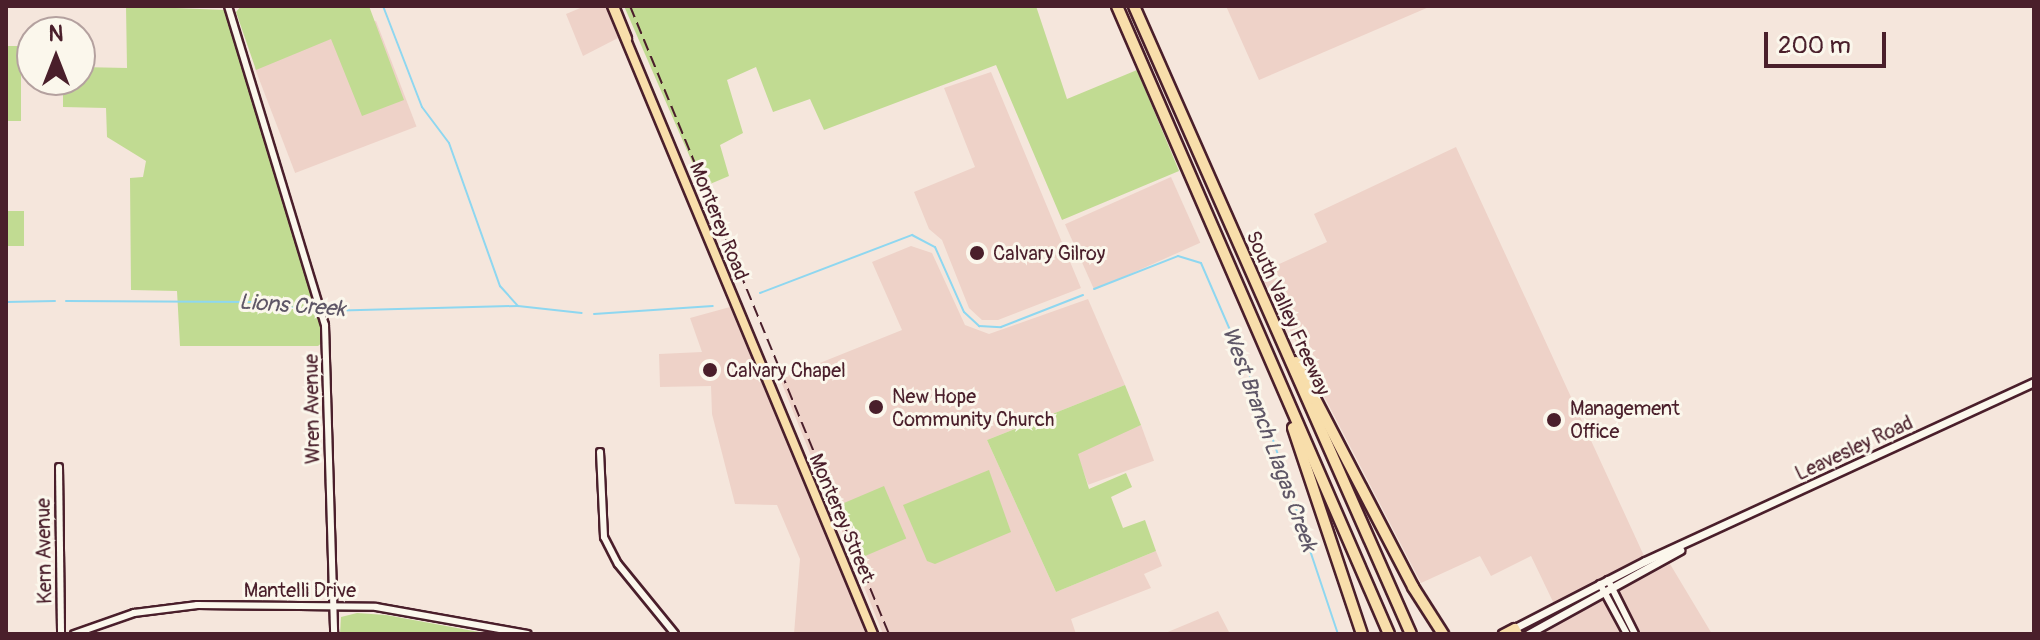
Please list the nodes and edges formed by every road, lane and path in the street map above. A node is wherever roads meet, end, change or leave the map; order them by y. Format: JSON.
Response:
{"nodes":[{"id":1,"x":228,"y":6,"type":"edge"},
{"id":2,"x":613,"y":6,"type":"edge"},
{"id":3,"x":1117,"y":6,"type":"edge"},
{"id":4,"x":1134,"y":6,"type":"edge"},
{"id":5,"x":1274,"y":329,"type":"junction"},
{"id":6,"x":2034,"y":382,"type":"edge"},
{"id":7,"x":1284,"y":391,"type":"junction"},
{"id":8,"x":781,"y":414,"type":"joint"},
{"id":9,"x":600,"y":452,"type":"dead end"},
{"id":10,"x":59,"y":467,"type":"dead end"},
{"id":11,"x":1689,"y":545,"type":"junction"},
{"id":12,"x":1604,"y":582,"type":"junction"},
{"id":13,"x":1609,"y":591,"type":"junction"},
{"id":14,"x":333,"y":607,"type":"junction"},
{"id":15,"x":1517,"y":631,"type":"edge"},
{"id":16,"x":61,"y":634,"type":"edge"},
{"id":17,"x":74,"y":634,"type":"edge"},
{"id":18,"x":334,"y":634,"type":"edge"},
{"id":19,"x":528,"y":634,"type":"edge"},
{"id":20,"x":674,"y":634,"type":"edge"},
{"id":21,"x":873,"y":634,"type":"edge"},
{"id":22,"x":1362,"y":634,"type":"edge"},
{"id":23,"x":1389,"y":634,"type":"edge"},
{"id":24,"x":1413,"y":634,"type":"edge"},
{"id":25,"x":1443,"y":634,"type":"edge"},
{"id":26,"x":1503,"y":634,"type":"edge"},
{"id":27,"x":1528,"y":634,"type":"edge"},
{"id":28,"x":1627,"y":634,"type":"edge"},
{"id":29,"x":1635,"y":634,"type":"edge"}],
"edges":[{"from":1,"to":14,"type":"street","name":"Wren Avenue"},
{"from":2,"to":8,"type":"main road","name":"Monterey Road"},
{"from":3,"to":7,"type":"highway","name":"South Valley Freeway"},
{"from":4,"to":5,"type":"highway","name":"South Valley Freeway"},
{"from":5,"to":24,"type":"highway","name":"South Valley Freeway"},
{"from":5,"to":25,"type":"highway"},
{"from":6,"to":11,"type":"main road","name":"Leavesley Road"},
{"from":7,"to":22,"type":"highway"},
{"from":7,"to":23,"type":"highway","name":"South Valley Freeway"},
{"from":8,"to":21,"type":"main road","name":"Monterey Street"},
{"from":9,"to":20,"type":"street"},
{"from":10,"to":16,"type":"street","name":"Kern Avenue"},
{"from":11,"to":12,"type":"main road","name":"Leavesley Road"},
{"from":11,"to":13,"type":"main road","name":"Leavesley Road"},
{"from":12,"to":13,"type":"street"},
{"from":12,"to":15,"type":"main road","name":"Leavesley Road"},
{"from":13,"to":27,"type":"main road","name":"Leavesley Road"},
{"from":13,"to":28,"type":"street"},
{"from":13,"to":29,"type":"street"},
{"from":14,"to":17,"type":"street","name":"Mantelli Drive"},
{"from":14,"to":18,"type":"street","name":"Wren Avenue"},
{"from":14,"to":19,"type":"street","name":"Mantelli Drive"},
{"from":15,"to":26,"type":"main road","name":"Leavesley Road"}]}
